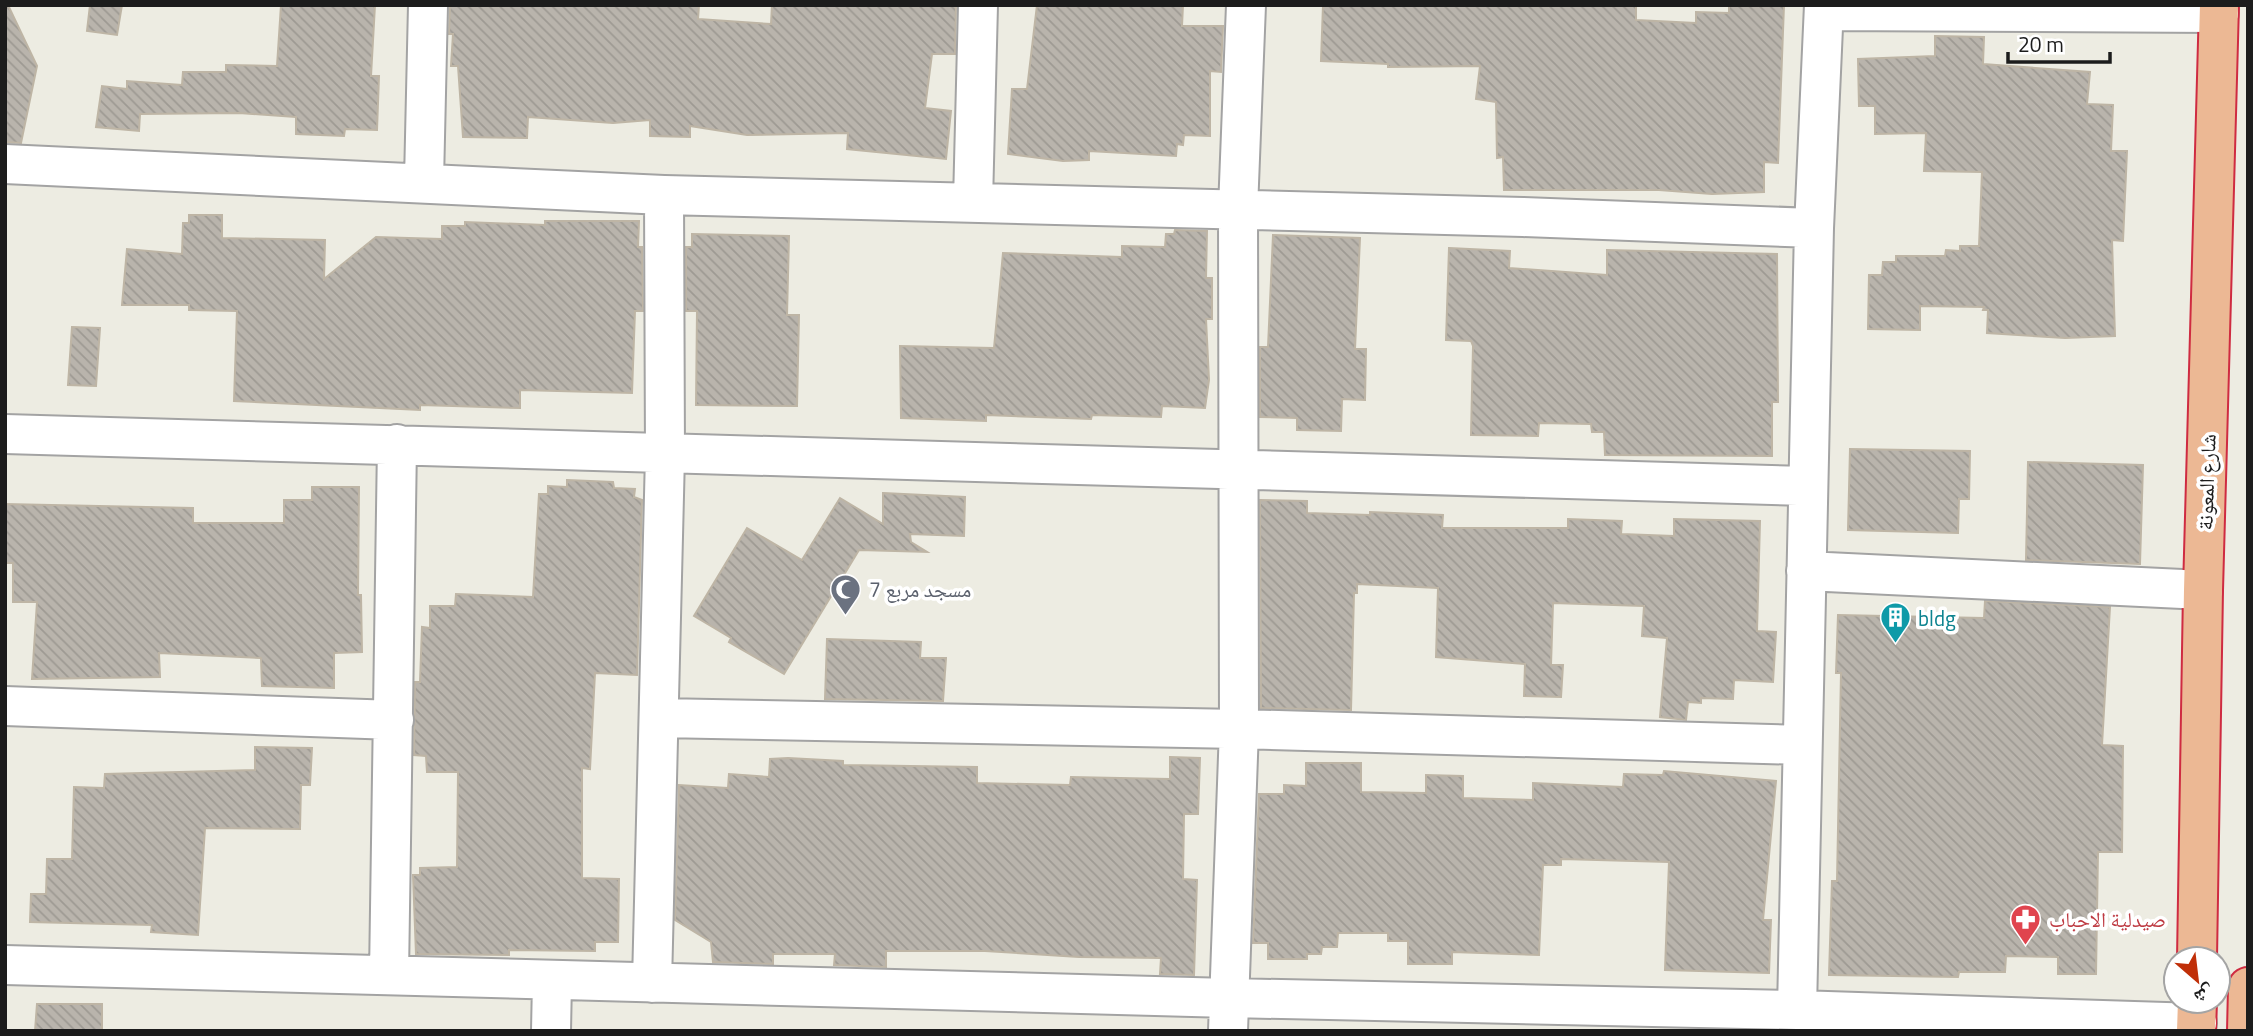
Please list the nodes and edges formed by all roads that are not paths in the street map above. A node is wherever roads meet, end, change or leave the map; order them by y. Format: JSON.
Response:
{"nodes":[{"id":1,"x":428,"y":5,"type":"edge"},
{"id":2,"x":978,"y":5,"type":"edge"},
{"id":3,"x":1246,"y":5,"type":"edge"},
{"id":4,"x":1824,"y":8,"type":"edge"},
{"id":5,"x":2219,"y":9,"type":"edge"},
{"id":6,"x":5,"y":164,"type":"edge"},
{"id":7,"x":424,"y":181,"type":"junction"},
{"id":8,"x":664,"y":195,"type":"junction"},
{"id":9,"x":973,"y":202,"type":"junction"},
{"id":10,"x":1238,"y":209,"type":"junction"},
{"id":11,"x":1814,"y":228,"type":"junction"},
{"id":12,"x":5,"y":434,"type":"edge"},
{"id":13,"x":397,"y":444,"type":"junction"},
{"id":14,"x":665,"y":455,"type":"junction"},
{"id":15,"x":1238,"y":470,"type":"junction"},
{"id":16,"x":1808,"y":485,"type":"junction"},
{"id":17,"x":1807,"y":571,"type":"junction"},
{"id":18,"x":2203,"y":590,"type":"junction"},
{"id":19,"x":5,"y":706,"type":"edge"},
{"id":20,"x":660,"y":718,"type":"junction"},
{"id":21,"x":394,"y":720,"type":"junction"},
{"id":22,"x":1239,"y":729,"type":"junction"},
{"id":23,"x":1802,"y":745,"type":"junction"},
{"id":24,"x":2197,"y":945,"type":"edge"},
{"id":25,"x":5,"y":965,"type":"edge"},
{"id":26,"x":389,"y":975,"type":"junction"},
{"id":27,"x":552,"y":981,"type":"junction"},
{"id":28,"x":652,"y":983,"type":"junction"},
{"id":29,"x":2248,"y":987,"type":"edge"},
{"id":30,"x":1797,"y":1010,"type":"junction"},
{"id":31,"x":1229,"y":1015,"type":"edge"},
{"id":32,"x":1457,"y":1017,"type":"edge"},
{"id":33,"x":2197,"y":1018,"type":"edge"},
{"id":34,"x":551,"y":1031,"type":"edge"},
{"id":35,"x":2247,"y":1031,"type":"edge"}],
"edges":[{"from":1,"to":7,"type":"street"},
{"from":2,"to":9,"type":"street"},
{"from":3,"to":10,"type":"street"},
{"from":4,"to":5,"type":"street"},
{"from":4,"to":11,"type":"street"},
{"from":5,"to":18,"type":"highway","name":"شارع المعونة"},
{"from":6,"to":7,"type":"street"},
{"from":7,"to":8,"type":"street"},
{"from":8,"to":9,"type":"street"},
{"from":8,"to":14,"type":"street"},
{"from":9,"to":10,"type":"street"},
{"from":10,"to":11,"type":"street"},
{"from":10,"to":15,"type":"street"},
{"from":11,"to":16,"type":"street"},
{"from":12,"to":13,"type":"street"},
{"from":13,"to":14,"type":"street"},
{"from":13,"to":21,"type":"street"},
{"from":14,"to":15,"type":"street"},
{"from":14,"to":20,"type":"street"},
{"from":15,"to":16,"type":"street"},
{"from":15,"to":22,"type":"street"},
{"from":16,"to":17,"type":"street"},
{"from":17,"to":18,"type":"street"},
{"from":17,"to":23,"type":"street"},
{"from":18,"to":24,"type":"highway","name":"شارع المعونة"},
{"from":19,"to":21,"type":"street"},
{"from":20,"to":22,"type":"street"},
{"from":20,"to":28,"type":"street"},
{"from":21,"to":26,"type":"street"},
{"from":22,"to":23,"type":"street"},
{"from":22,"to":31,"type":"street"},
{"from":23,"to":30,"type":"street"},
{"from":25,"to":26,"type":"street"},
{"from":26,"to":27,"type":"street"},
{"from":27,"to":28,"type":"street"},
{"from":27,"to":34,"type":"street"},
{"from":28,"to":31,"type":"street"},
{"from":29,"to":35,"type":"highway"},
{"from":30,"to":32,"type":"street"},
{"from":30,"to":33,"type":"street"},
{"from":31,"to":32,"type":"street"}]}
